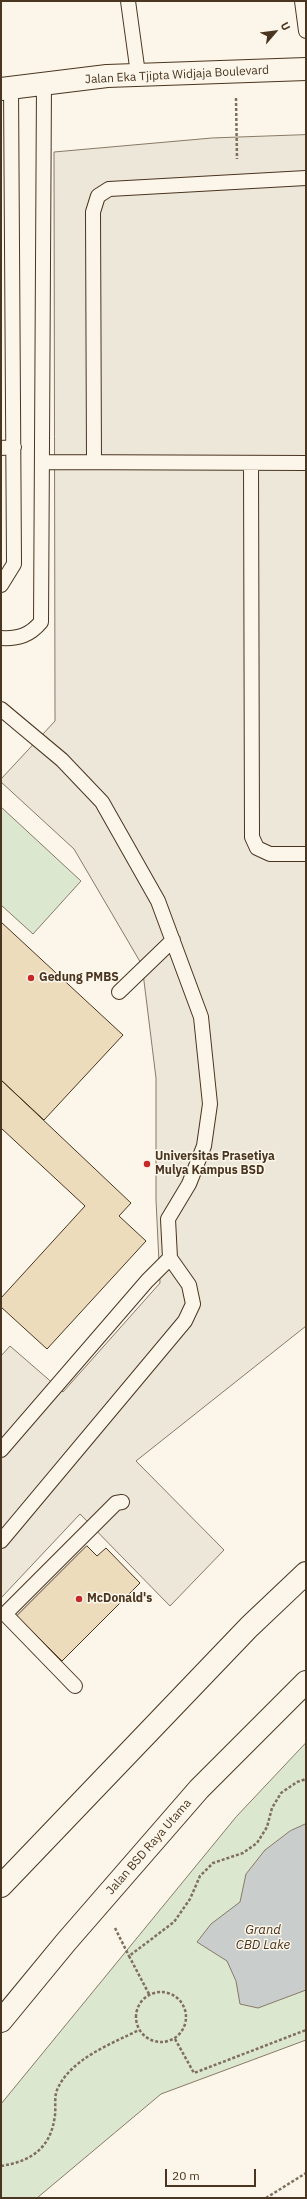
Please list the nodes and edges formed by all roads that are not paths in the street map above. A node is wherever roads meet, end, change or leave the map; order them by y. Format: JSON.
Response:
{"nodes":[{"id":1,"x":128,"y":1,"type":"edge"},
{"id":2,"x":302,"y":1,"type":"edge"},
{"id":3,"x":306,"y":31,"type":"edge"},
{"id":4,"x":306,"y":69,"type":"edge"},
{"id":5,"x":138,"y":74,"type":"junction"},
{"id":6,"x":44,"y":83,"type":"junction"},
{"id":7,"x":6,"y":88,"type":"edge"},
{"id":8,"x":306,"y":178,"type":"edge"},
{"id":9,"x":8,"y":448,"type":"edge"},
{"id":10,"x":43,"y":462,"type":"junction"},
{"id":11,"x":94,"y":462,"type":"junction"},
{"id":12,"x":251,"y":463,"type":"junction"},
{"id":13,"x":306,"y":463,"type":"edge"},
{"id":14,"x":1,"y":585,"type":"edge"},
{"id":15,"x":1,"y":638,"type":"edge"},
{"id":16,"x":1,"y":709,"type":"edge"},
{"id":17,"x":306,"y":854,"type":"edge"},
{"id":18,"x":173,"y":940,"type":"junction"},
{"id":19,"x":119,"y":992,"type":"dead end"},
{"id":20,"x":170,"y":1258,"type":"junction"},
{"id":21,"x":1,"y":1450,"type":"edge"},
{"id":22,"x":122,"y":1502,"type":"dead end"},
{"id":23,"x":1,"y":1541,"type":"edge"},
{"id":24,"x":306,"y":1573,"type":"edge"},
{"id":25,"x":306,"y":1682,"type":"edge"},
{"id":26,"x":74,"y":1686,"type":"dead end"},
{"id":27,"x":1,"y":1886,"type":"edge"},
{"id":28,"x":1,"y":2022,"type":"edge"}],
"edges":[{"from":1,"to":5,"type":"lane"},
{"from":2,"to":3,"type":"lane"},
{"from":4,"to":5,"type":"main road","name":"Jalan Eka Tjipta Widjaja Boulevard"},
{"from":5,"to":6,"type":"main road","name":"Jalan Eka Tjipta Widjaja Boulevard"},
{"from":6,"to":7,"type":"main road","name":"Jalan Eka Tjipta Widjaja Boulevard"},
{"from":6,"to":10,"type":"lane"},
{"from":7,"to":9,"type":"lane"},
{"from":8,"to":11,"type":"lane"},
{"from":9,"to":14,"type":"lane"},
{"from":10,"to":11,"type":"lane"},
{"from":10,"to":15,"type":"lane"},
{"from":11,"to":12,"type":"lane"},
{"from":12,"to":13,"type":"lane"},
{"from":12,"to":17,"type":"lane"},
{"from":16,"to":18,"type":"lane"},
{"from":18,"to":19,"type":"lane"},
{"from":18,"to":20,"type":"lane"},
{"from":20,"to":21,"type":"lane"},
{"from":20,"to":23,"type":"lane"},
{"from":22,"to":26,"type":"lane"},
{"from":24,"to":27,"type":"main road"},
{"from":25,"to":28,"type":"main road","name":"Jalan BSD Raya Utama"}]}
